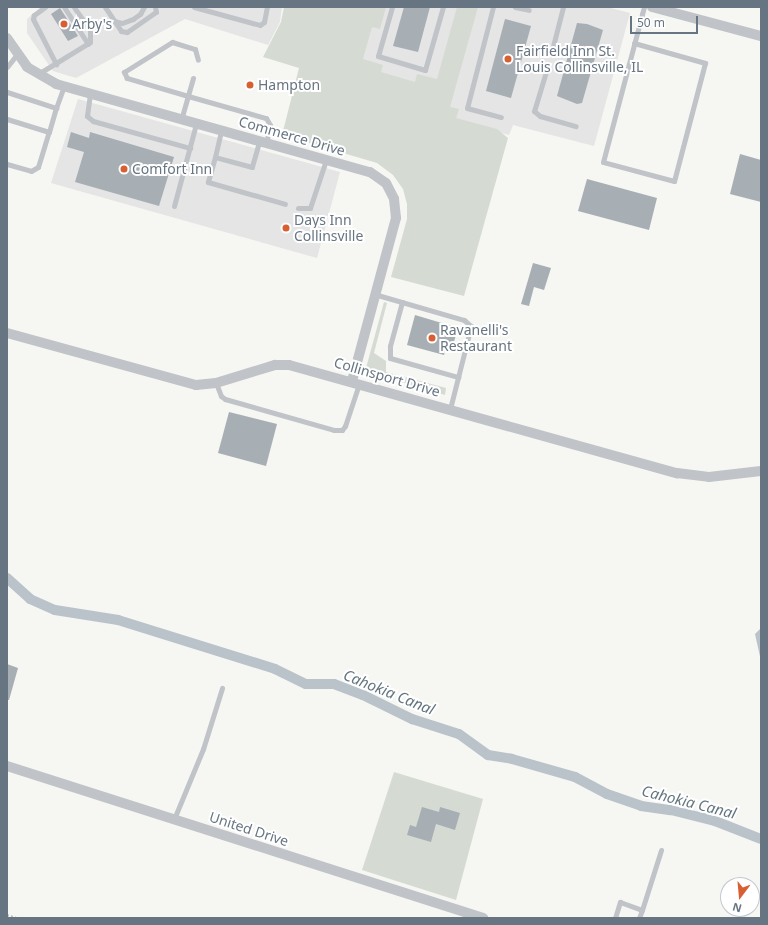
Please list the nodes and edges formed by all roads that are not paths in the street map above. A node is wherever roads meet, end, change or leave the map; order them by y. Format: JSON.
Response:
{"nodes":[{"id":1,"x":46,"y":7,"type":"edge"},
{"id":2,"x":64,"y":7,"type":"edge"},
{"id":3,"x":74,"y":7,"type":"edge"},
{"id":4,"x":105,"y":7,"type":"edge"},
{"id":5,"x":144,"y":7,"type":"edge"},
{"id":6,"x":155,"y":7,"type":"edge"},
{"id":7,"x":194,"y":7,"type":"edge"},
{"id":8,"x":267,"y":7,"type":"edge"},
{"id":9,"x":392,"y":7,"type":"edge"},
{"id":10,"x":443,"y":7,"type":"edge"},
{"id":11,"x":494,"y":7,"type":"edge"},
{"id":12,"x":515,"y":7,"type":"edge"},
{"id":13,"x":563,"y":7,"type":"edge"},
{"id":14,"x":644,"y":7,"type":"edge"},
{"id":15,"x":652,"y":7,"type":"edge"},
{"id":16,"x":529,"y":10,"type":"dead end"},
{"id":17,"x":114,"y":21,"type":"junction"},
{"id":18,"x":761,"y":36,"type":"edge"},
{"id":19,"x":7,"y":38,"type":"edge"},
{"id":20,"x":89,"y":43,"type":"junction"},
{"id":21,"x":634,"y":43,"type":"junction"},
{"id":22,"x":17,"y":54,"type":"junction"},
{"id":23,"x":551,"y":54,"type":"dead end"},
{"id":24,"x":198,"y":60,"type":"dead end"},
{"id":25,"x":56,"y":64,"type":"junction"},
{"id":26,"x":548,"y":65,"type":"dead end"},
{"id":27,"x":7,"y":67,"type":"edge"},
{"id":28,"x":37,"y":75,"type":"junction"},
{"id":29,"x":193,"y":78,"type":"dead end"},
{"id":30,"x":64,"y":86,"type":"junction"},
{"id":31,"x":7,"y":92,"type":"edge"},
{"id":32,"x":90,"y":94,"type":"junction"},
{"id":33,"x":188,"y":96,"type":"junction"},
{"id":34,"x":56,"y":108,"type":"junction"},
{"id":35,"x":501,"y":117,"type":"dead end"},
{"id":36,"x":7,"y":119,"type":"edge"},
{"id":37,"x":181,"y":120,"type":"junction"},
{"id":38,"x":196,"y":124,"type":"junction"},
{"id":39,"x":576,"y":126,"type":"dead end"},
{"id":40,"x":221,"y":131,"type":"junction"},
{"id":41,"x":49,"y":132,"type":"junction"},
{"id":42,"x":262,"y":143,"type":"junction"},
{"id":43,"x":190,"y":148,"type":"junction"},
{"id":44,"x":215,"y":157,"type":"junction"},
{"id":45,"x":326,"y":160,"type":"junction"},
{"id":46,"x":7,"y":164,"type":"edge"},
{"id":47,"x":285,"y":204,"type":"dead end"},
{"id":48,"x":174,"y":206,"type":"dead end"},
{"id":49,"x":298,"y":208,"type":"dead end"},
{"id":50,"x":374,"y":294,"type":"junction"},
{"id":51,"x":402,"y":302,"type":"junction"},
{"id":52,"x":7,"y":333,"type":"edge"},
{"id":53,"x":458,"y":377,"type":"junction"},
{"id":54,"x":216,"y":383,"type":"junction"},
{"id":55,"x":355,"y":383,"type":"junction"},
{"id":56,"x":450,"y":409,"type":"junction"},
{"id":57,"x":761,"y":471,"type":"edge"},
{"id":58,"x":222,"y":688,"type":"dead end"},
{"id":59,"x":7,"y":766,"type":"edge"},
{"id":60,"x":174,"y":819,"type":"junction"},
{"id":61,"x":661,"y":850,"type":"dead end"},
{"id":62,"x":642,"y":910,"type":"junction"},
{"id":63,"x":483,"y":918,"type":"edge"},
{"id":64,"x":615,"y":918,"type":"edge"},
{"id":65,"x":639,"y":918,"type":"edge"}],
"edges":[{"from":1,"to":25,"type":"lane"},
{"from":2,"to":20,"type":"lane"},
{"from":3,"to":20,"type":"lane"},
{"from":4,"to":17,"type":"lane"},
{"from":5,"to":17,"type":"lane"},
{"from":6,"to":17,"type":"lane"},
{"from":7,"to":8,"type":"lane"},
{"from":9,"to":10,"type":"lane"},
{"from":11,"to":35,"type":"lane"},
{"from":12,"to":16,"type":"lane"},
{"from":13,"to":23,"type":"lane"},
{"from":14,"to":21,"type":"lane"},
{"from":15,"to":18,"type":"street"},
{"from":19,"to":22,"type":"street","name":"Commerce Drive"},
{"from":20,"to":25,"type":"lane"},
{"from":21,"to":21,"type":"lane"},
{"from":22,"to":27,"type":"lane"},
{"from":22,"to":28,"type":"street","name":"Commerce Drive"},
{"from":24,"to":33,"type":"lane"},
{"from":25,"to":28,"type":"lane"},
{"from":26,"to":39,"type":"lane"},
{"from":28,"to":30,"type":"street","name":"Commerce Drive"},
{"from":29,"to":33,"type":"lane"},
{"from":30,"to":32,"type":"street","name":"Commerce Drive"},
{"from":30,"to":34,"type":"lane"},
{"from":31,"to":34,"type":"lane"},
{"from":32,"to":37,"type":"street","name":"Commerce Drive"},
{"from":32,"to":43,"type":"lane"},
{"from":33,"to":37,"type":"lane"},
{"from":33,"to":42,"type":"lane"},
{"from":34,"to":41,"type":"lane"},
{"from":36,"to":41,"type":"lane"},
{"from":37,"to":38,"type":"street","name":"Commerce Drive"},
{"from":38,"to":40,"type":"street","name":"Commerce Drive"},
{"from":38,"to":43,"type":"lane"},
{"from":40,"to":42,"type":"street","name":"Commerce Drive"},
{"from":40,"to":44,"type":"lane"},
{"from":41,"to":46,"type":"lane"},
{"from":42,"to":44,"type":"lane"},
{"from":42,"to":45,"type":"street","name":"Commerce Drive"},
{"from":43,"to":48,"type":"lane"},
{"from":44,"to":47,"type":"lane"},
{"from":45,"to":49,"type":"lane"},
{"from":45,"to":50,"type":"street","name":"Commerce Drive"},
{"from":50,"to":51,"type":"lane"},
{"from":50,"to":55,"type":"street","name":"Commerce Drive"},
{"from":51,"to":53,"type":"lane"},
{"from":51,"to":53,"type":"lane"},
{"from":52,"to":54,"type":"street","name":"Collinsport Drive"},
{"from":53,"to":56,"type":"lane"},
{"from":54,"to":55,"type":"street","name":"Collinsport Drive"},
{"from":54,"to":55,"type":"lane"},
{"from":55,"to":56,"type":"street","name":"Collinsport Drive"},
{"from":56,"to":57,"type":"street","name":"Collinsport Drive"},
{"from":58,"to":60,"type":"lane"},
{"from":59,"to":60,"type":"street","name":"United Drive"},
{"from":60,"to":63,"type":"street","name":"United Drive"},
{"from":61,"to":62,"type":"lane"},
{"from":62,"to":64,"type":"lane"},
{"from":62,"to":65,"type":"lane"}]}
